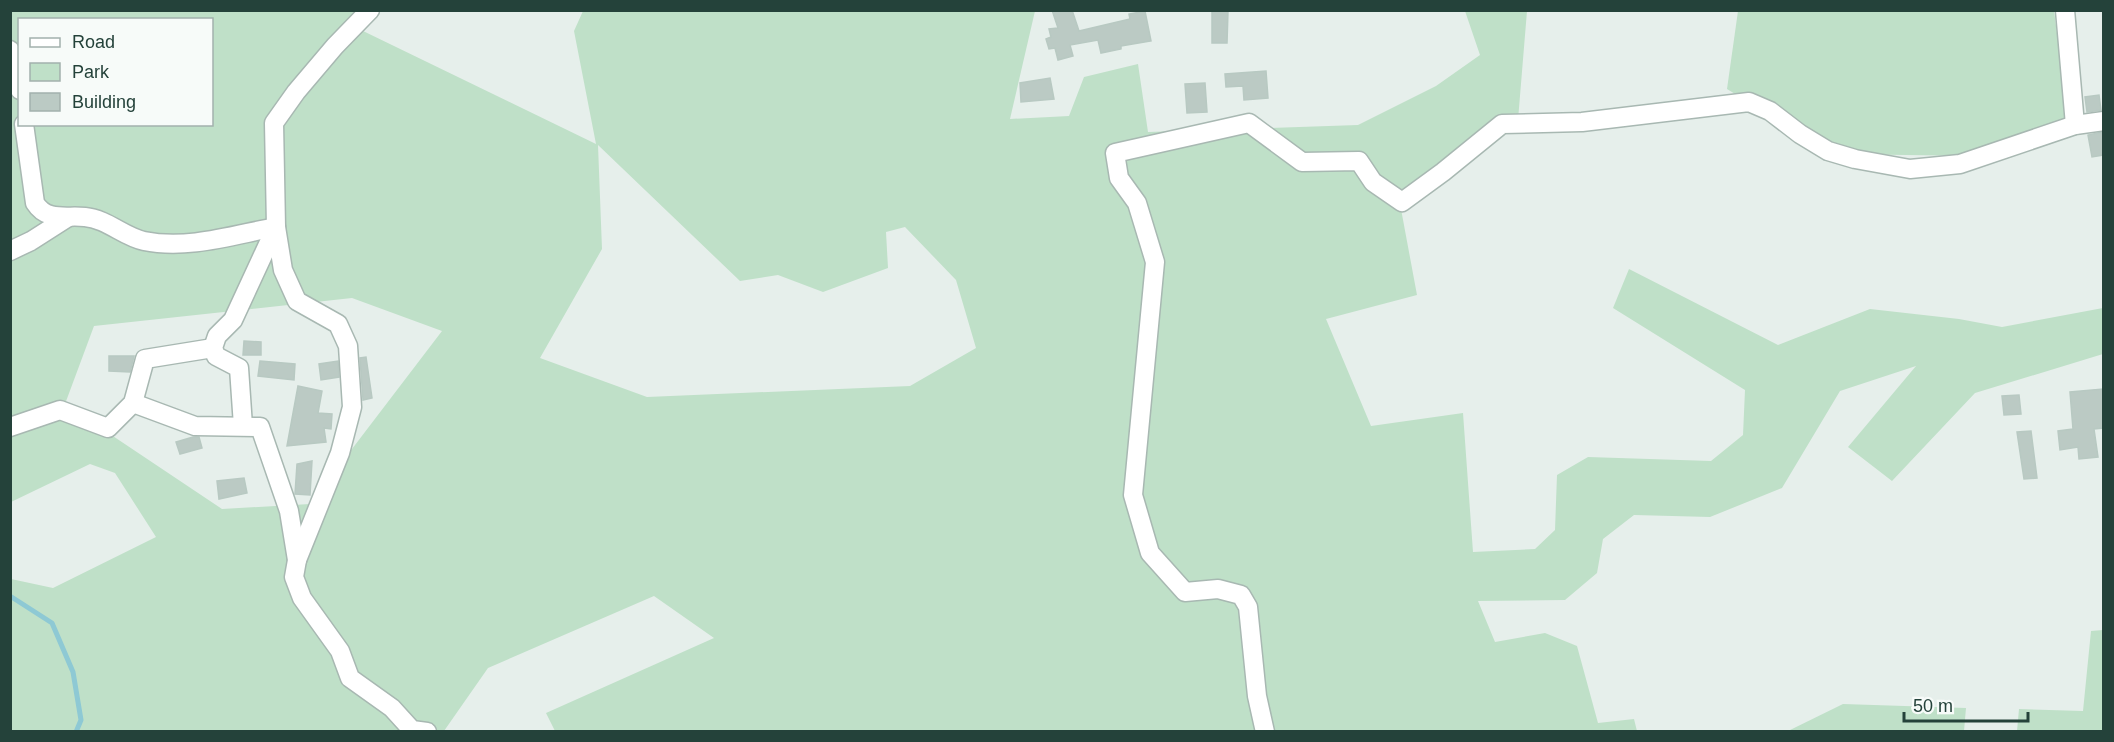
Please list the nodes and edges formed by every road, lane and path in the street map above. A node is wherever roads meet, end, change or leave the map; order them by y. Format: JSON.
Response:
{"nodes":[{"id":1,"x":370,"y":10,"type":"edge"},
{"id":2,"x":2065,"y":10,"type":"edge"},
{"id":3,"x":10,"y":50,"type":"edge"},
{"id":4,"x":18,"y":77,"type":"edge"},
{"id":5,"x":2103,"y":121,"type":"edge"},
{"id":6,"x":2075,"y":125,"type":"junction"},
{"id":7,"x":24,"y":126,"type":"edge"},
{"id":8,"x":67,"y":218,"type":"junction"},
{"id":9,"x":276,"y":227,"type":"junction"},
{"id":10,"x":10,"y":251,"type":"edge"},
{"id":11,"x":213,"y":348,"type":"junction"},
{"id":12,"x":133,"y":403,"type":"junction"},
{"id":13,"x":243,"y":426,"type":"junction"},
{"id":14,"x":10,"y":427,"type":"edge"},
{"id":15,"x":297,"y":560,"type":"junction"},
{"id":16,"x":427,"y":732,"type":"edge"},
{"id":17,"x":1265,"y":732,"type":"edge"}],
"edges":[{"from":1,"to":9,"type":"street"},
{"from":2,"to":6,"type":"street"},
{"from":3,"to":4,"type":"street"},
{"from":5,"to":6,"type":"street"},
{"from":6,"to":17,"type":"street"},
{"from":7,"to":8,"type":"street"},
{"from":8,"to":9,"type":"street"},
{"from":8,"to":10,"type":"street"},
{"from":9,"to":11,"type":"street"},
{"from":9,"to":15,"type":"street"},
{"from":11,"to":12,"type":"street"},
{"from":11,"to":13,"type":"street"},
{"from":12,"to":13,"type":"street"},
{"from":12,"to":14,"type":"street"},
{"from":13,"to":15,"type":"street"},
{"from":15,"to":16,"type":"street"}]}
